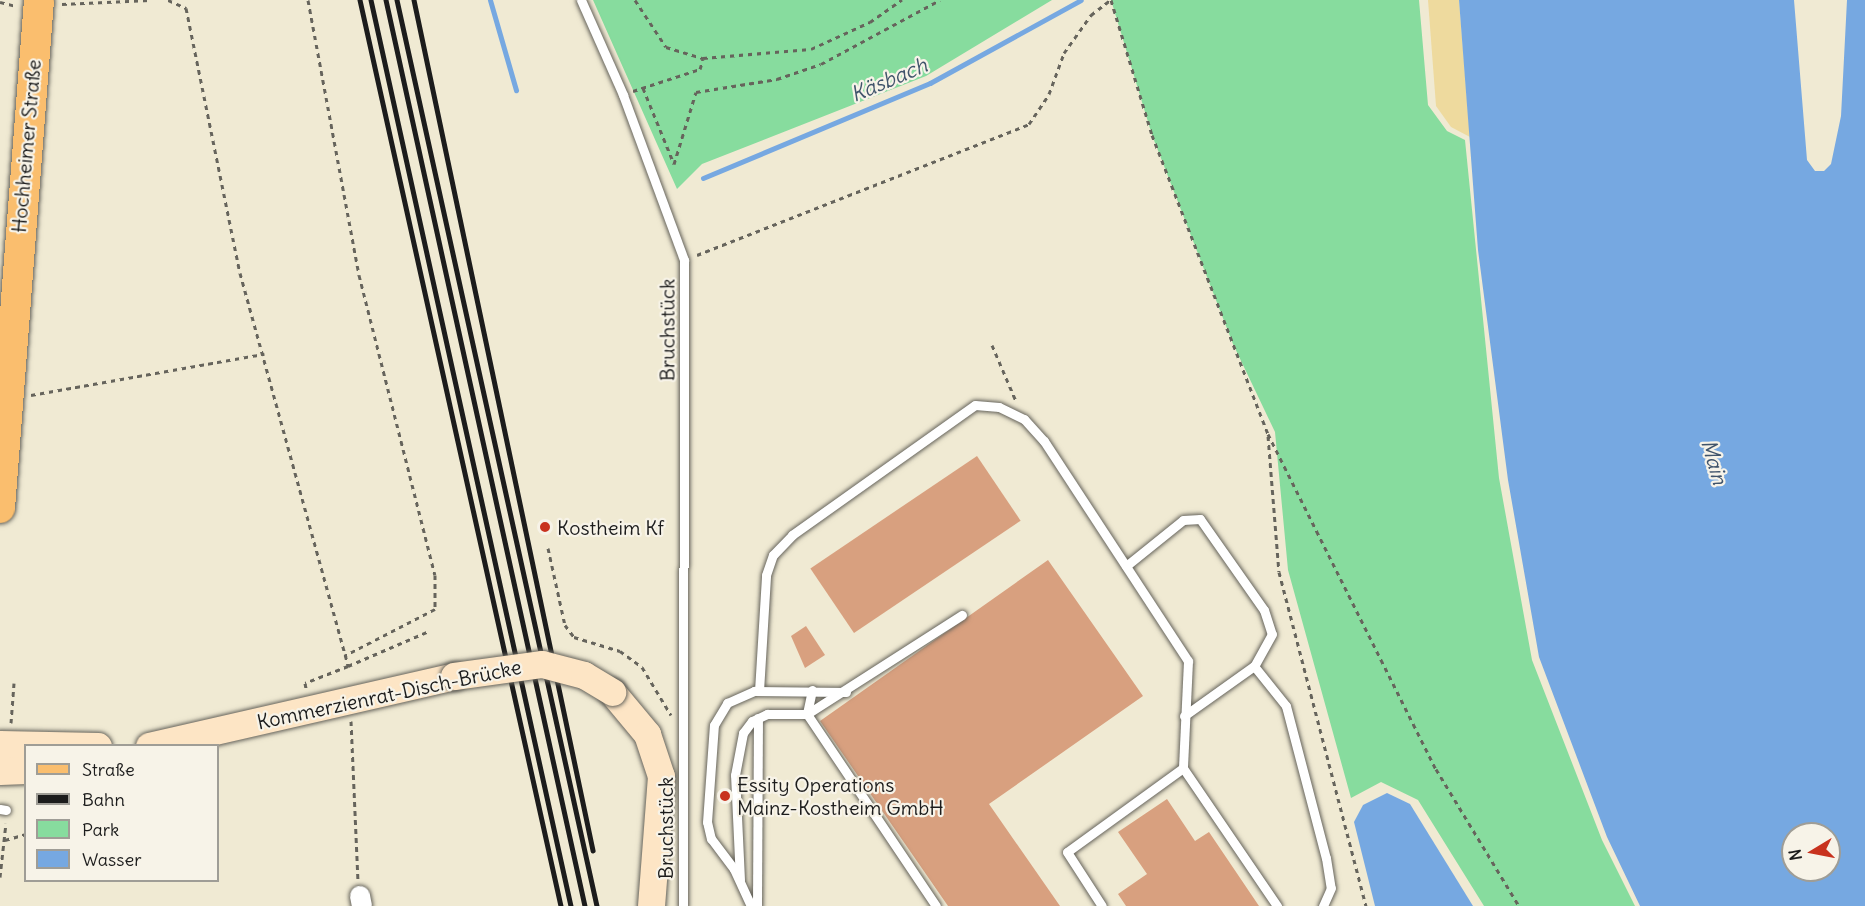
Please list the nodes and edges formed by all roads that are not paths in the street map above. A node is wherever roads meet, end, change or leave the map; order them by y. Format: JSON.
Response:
{"nodes":[{"id":1,"x":581,"y":0,"type":"edge"},
{"id":2,"x":39,"y":2,"type":"edge"},
{"id":3,"x":0,"y":508,"type":"edge"},
{"id":4,"x":1126,"y":566,"type":"junction"},
{"id":5,"x":962,"y":615,"type":"dead end"},
{"id":6,"x":1254,"y":666,"type":"junction"},
{"id":7,"x":812,"y":690,"type":"junction"},
{"id":8,"x":759,"y":691,"type":"junction"},
{"id":9,"x":846,"y":692,"type":"junction"},
{"id":10,"x":807,"y":714,"type":"junction"},
{"id":11,"x":1184,"y":716,"type":"junction"},
{"id":12,"x":758,"y":718,"type":"junction"},
{"id":13,"x":0,"y":744,"type":"edge"},
{"id":14,"x":24,"y":744,"type":"edge"},
{"id":15,"x":157,"y":744,"type":"edge"},
{"id":16,"x":1184,"y":768,"type":"junction"},
{"id":17,"x":24,"y":770,"type":"edge"},
{"id":18,"x":0,"y":771,"type":"edge"},
{"id":19,"x":740,"y":880,"type":"junction"},
{"id":20,"x":651,"y":906,"type":"edge"},
{"id":21,"x":683,"y":906,"type":"edge"},
{"id":22,"x":751,"y":906,"type":"edge"},
{"id":23,"x":757,"y":906,"type":"edge"},
{"id":24,"x":936,"y":906,"type":"edge"},
{"id":25,"x":1102,"y":906,"type":"edge"},
{"id":26,"x":1277,"y":906,"type":"edge"},
{"id":27,"x":1323,"y":906,"type":"edge"}],
"edges":[{"from":1,"to":21,"type":"lane","name":"Bruchstück"},
{"from":2,"to":3,"type":"main road","name":"Hochheimer Straße"},
{"from":4,"to":6,"type":"lane"},
{"from":4,"to":8,"type":"lane"},
{"from":4,"to":11,"type":"lane"},
{"from":5,"to":9,"type":"lane"},
{"from":6,"to":11,"type":"lane"},
{"from":6,"to":27,"type":"lane"},
{"from":7,"to":8,"type":"lane"},
{"from":7,"to":9,"type":"lane"},
{"from":7,"to":10,"type":"lane"},
{"from":8,"to":19,"type":"lane"},
{"from":9,"to":10,"type":"lane"},
{"from":10,"to":12,"type":"lane"},
{"from":10,"to":24,"type":"lane"},
{"from":11,"to":16,"type":"lane"},
{"from":12,"to":19,"type":"lane"},
{"from":12,"to":23,"type":"lane"},
{"from":13,"to":14,"type":"street"},
{"from":15,"to":20,"type":"street","name":"Kommerzienrat-Disch-Brücke","bridge":true},
{"from":16,"to":25,"type":"lane"},
{"from":16,"to":26,"type":"lane"},
{"from":17,"to":18,"type":"street"},
{"from":19,"to":22,"type":"lane"}]}
